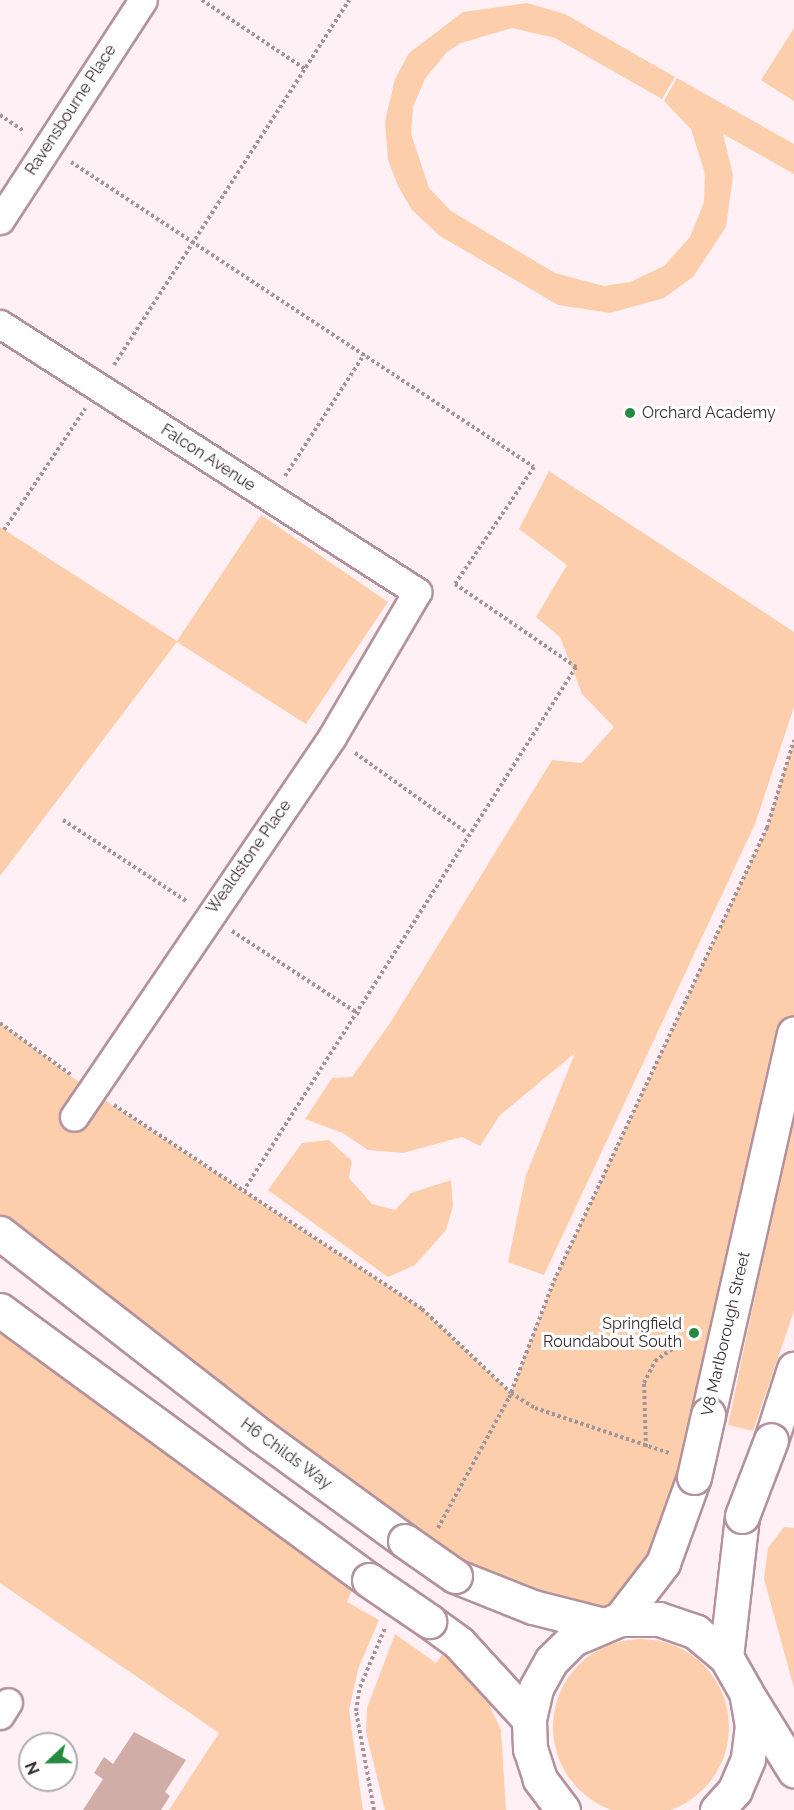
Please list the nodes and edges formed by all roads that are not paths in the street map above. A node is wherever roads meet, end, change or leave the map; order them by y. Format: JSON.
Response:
{"nodes":[{"id":1,"x":143,"y":0,"type":"edge"},
{"id":2,"x":0,"y":220,"type":"edge"},
{"id":3,"x":0,"y":324,"type":"edge"},
{"id":4,"x":417,"y":592,"type":"joint"},
{"id":5,"x":794,"y":1034,"type":"edge"},
{"id":6,"x":74,"y":1117,"type":"dead end"},
{"id":7,"x":0,"y":1233,"type":"edge"},
{"id":8,"x":0,"y":1310,"type":"edge"},
{"id":9,"x":794,"y":1369,"type":"edge"},
{"id":10,"x":610,"y":1622,"type":"junction"},
{"id":11,"x":726,"y":1658,"type":"junction"},
{"id":12,"x":746,"y":1692,"type":"junction"},
{"id":13,"x":529,"y":1719,"type":"junction"},
{"id":14,"x":794,"y":1770,"type":"edge"},
{"id":15,"x":537,"y":1794,"type":"edge"},
{"id":16,"x":563,"y":1810,"type":"edge"},
{"id":17,"x":717,"y":1810,"type":"edge"}],
"edges":[{"from":1,"to":2,"type":"street","name":"Ravensbourne Place"},
{"from":3,"to":4,"type":"street","name":"Falcon Avenue"},
{"from":4,"to":6,"type":"street","name":"Wealdstone Place"},
{"from":5,"to":10,"type":"street","name":"V8 Marlborough Street","bridge":true},
{"from":7,"to":10,"type":"street","name":"H6 Childs Way","bridge":true},
{"from":8,"to":13,"type":"street","bridge":true},
{"from":9,"to":11,"type":"street","bridge":true},
{"from":10,"to":11,"type":"street","name":"H6 Childs Way"},
{"from":10,"to":13,"type":"street"},
{"from":11,"to":12,"type":"street","name":"H6 Childs Way"},
{"from":12,"to":14,"type":"street"},
{"from":12,"to":17,"type":"street"},
{"from":13,"to":15,"type":"street"},
{"from":15,"to":16,"type":"street"}]}
